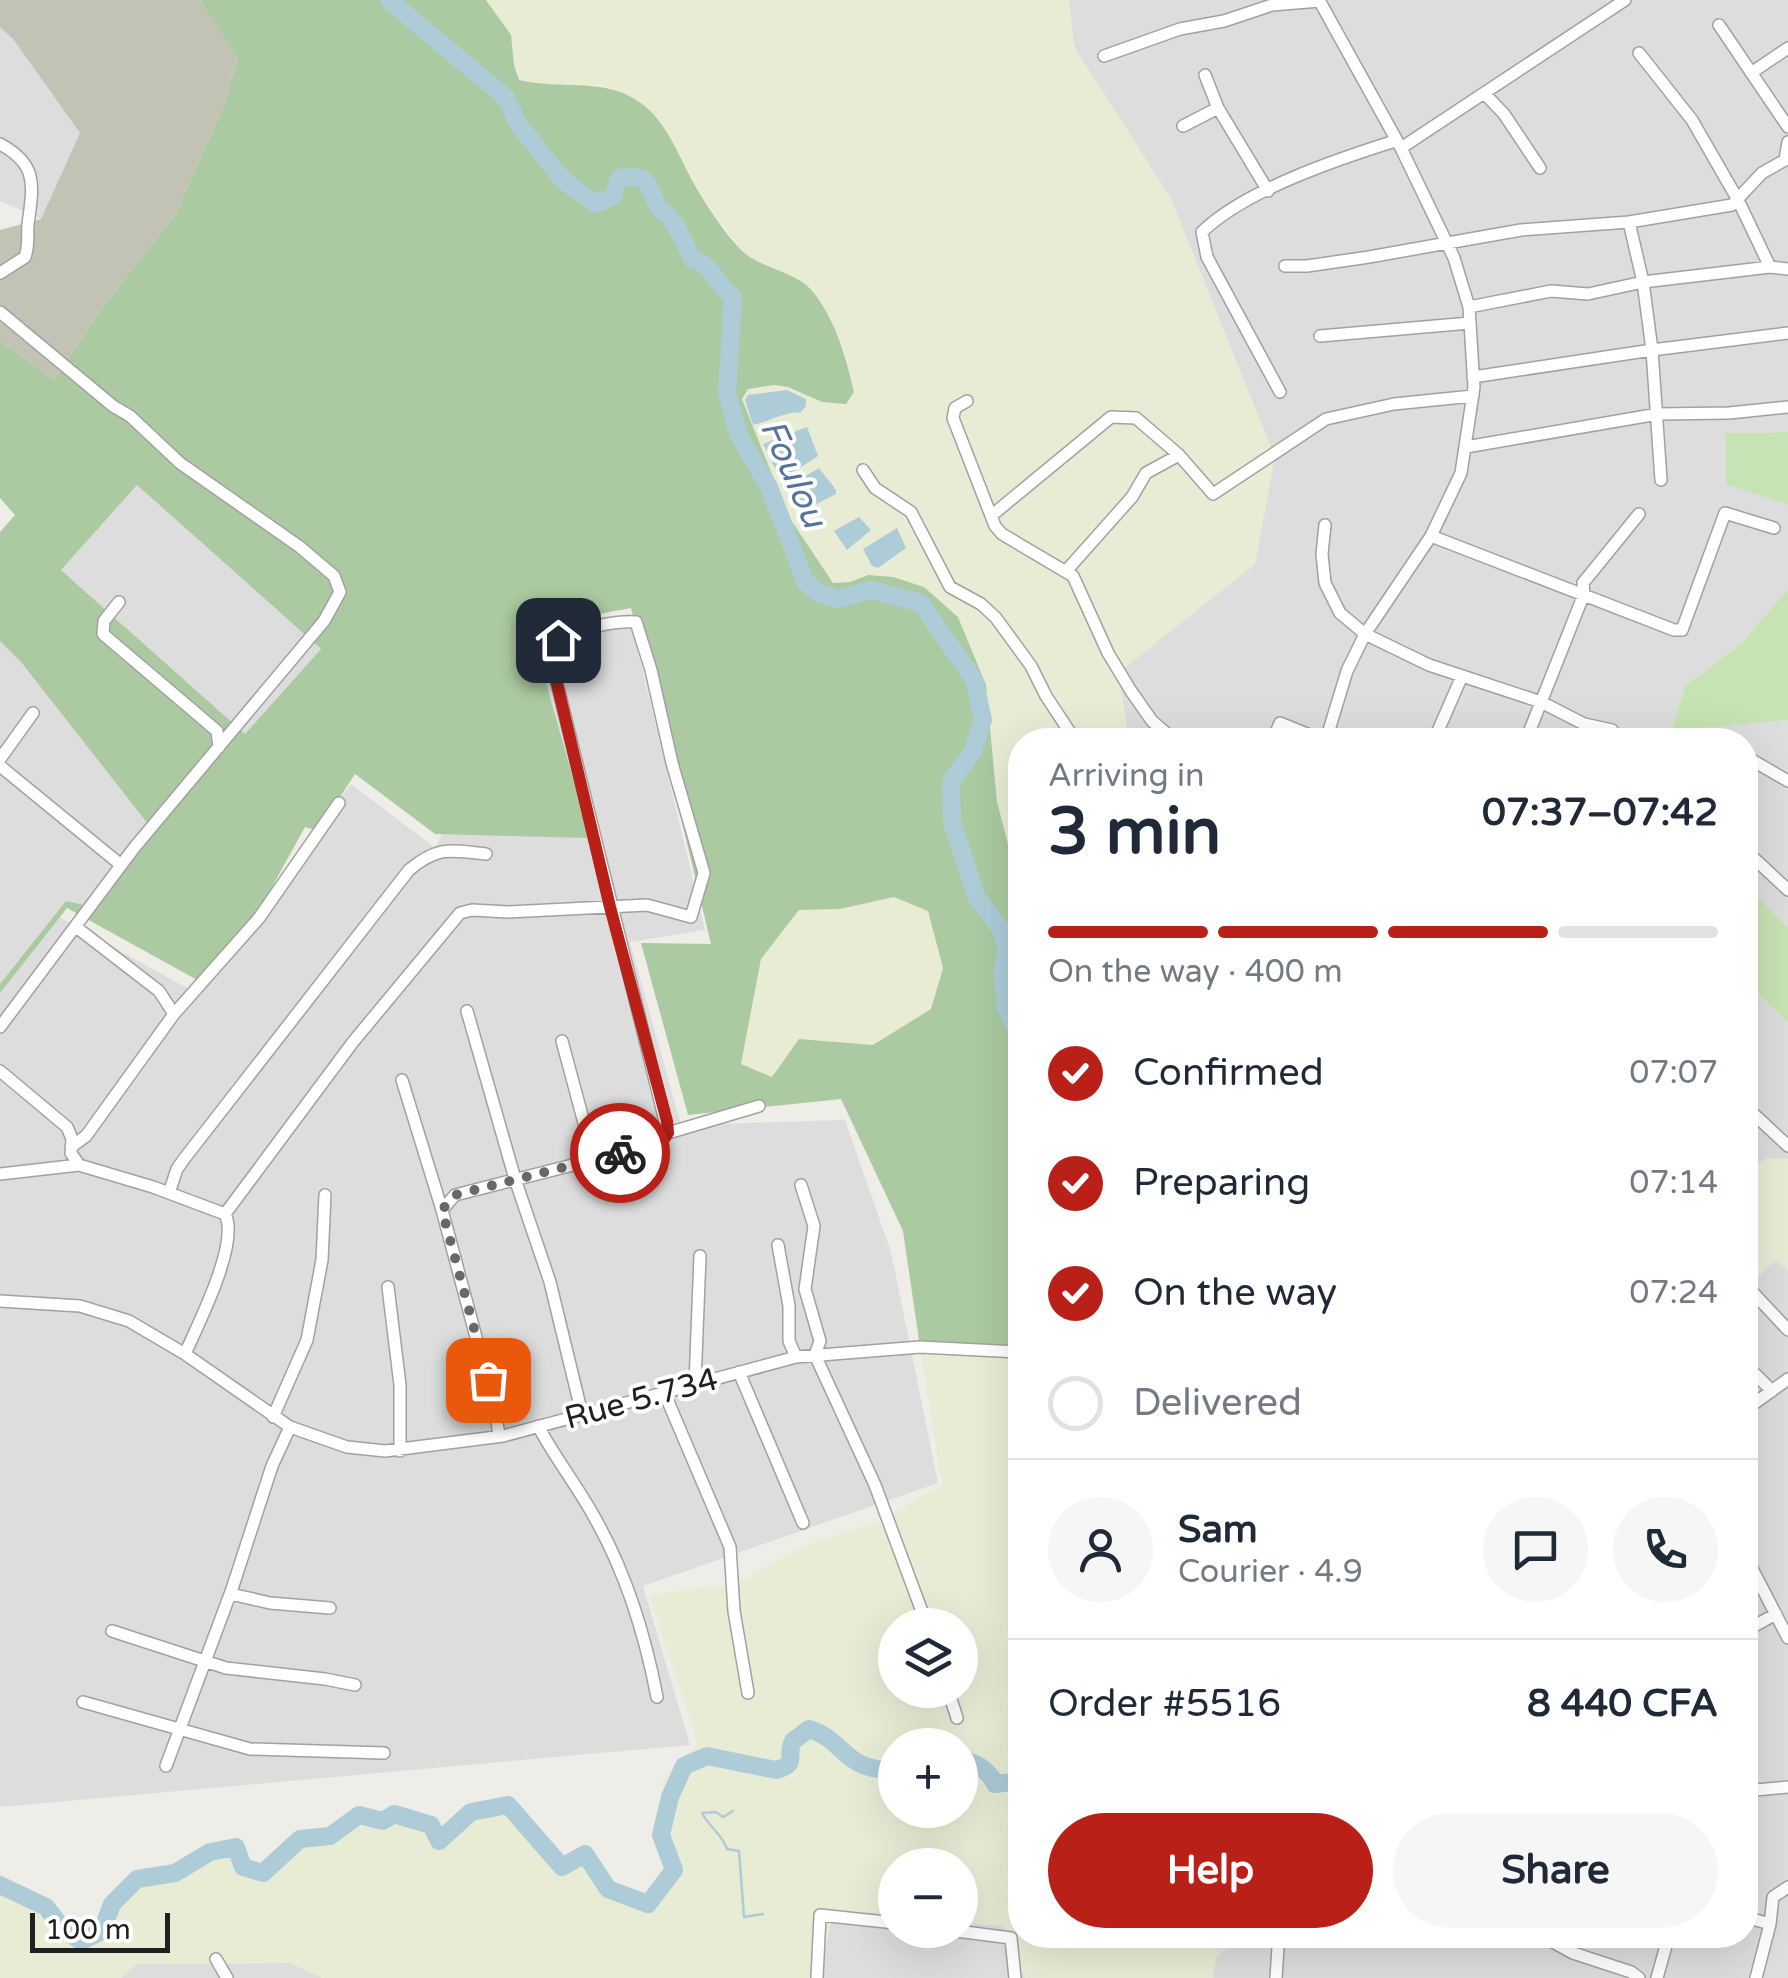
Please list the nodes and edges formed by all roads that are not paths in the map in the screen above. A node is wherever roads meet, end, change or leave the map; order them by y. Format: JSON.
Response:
{"nodes":[{"id":1,"x":1320,"y":0,"type":"edge"},
{"id":2,"x":1625,"y":0,"type":"edge"},
{"id":3,"x":1719,"y":25,"type":"dead end"},
{"id":4,"x":1788,"y":48,"type":"edge"},
{"id":5,"x":1639,"y":53,"type":"dead end"},
{"id":6,"x":1104,"y":56,"type":"dead end"},
{"id":7,"x":1750,"y":73,"type":"junction"},
{"id":8,"x":1204,"y":75,"type":"dead end"},
{"id":9,"x":1484,"y":94,"type":"junction"},
{"id":10,"x":1218,"y":108,"type":"junction"},
{"id":11,"x":1183,"y":126,"type":"dead end"},
{"id":12,"x":1788,"y":127,"type":"edge"},
{"id":13,"x":1788,"y":142,"type":"edge"},
{"id":14,"x":0,"y":144,"type":"edge"},
{"id":15,"x":1398,"y":144,"type":"junction"},
{"id":16,"x":1540,"y":168,"type":"dead end"},
{"id":17,"x":1268,"y":191,"type":"junction"},
{"id":18,"x":1738,"y":200,"type":"junction"},
{"id":19,"x":1629,"y":222,"type":"junction"},
{"id":20,"x":1448,"y":242,"type":"junction"},
{"id":21,"x":1285,"y":266,"type":"dead end"},
{"id":22,"x":1770,"y":267,"type":"junction"},
{"id":23,"x":1788,"y":268,"type":"edge"},
{"id":24,"x":0,"y":273,"type":"edge"},
{"id":25,"x":1642,"y":282,"type":"junction"},
{"id":26,"x":1469,"y":307,"type":"junction"},
{"id":27,"x":0,"y":312,"type":"edge"},
{"id":28,"x":1470,"y":323,"type":"junction"},
{"id":29,"x":1788,"y":333,"type":"edge"},
{"id":30,"x":1320,"y":336,"type":"dead end"},
{"id":31,"x":1652,"y":350,"type":"junction"},
{"id":32,"x":1473,"y":377,"type":"junction"},
{"id":33,"x":1280,"y":392,"type":"dead end"},
{"id":34,"x":1473,"y":396,"type":"junction"},
{"id":35,"x":967,"y":401,"type":"dead end"},
{"id":36,"x":1788,"y":407,"type":"edge"},
{"id":37,"x":1658,"y":414,"type":"junction"},
{"id":38,"x":1466,"y":447,"type":"junction"},
{"id":39,"x":1179,"y":454,"type":"junction"},
{"id":40,"x":863,"y":470,"type":"dead end"},
{"id":41,"x":1661,"y":480,"type":"dead end"},
{"id":42,"x":1639,"y":514,"type":"dead end"},
{"id":43,"x":990,"y":516,"type":"junction"},
{"id":44,"x":1325,"y":524,"type":"dead end"},
{"id":45,"x":1774,"y":528,"type":"dead end"},
{"id":46,"x":1431,"y":536,"type":"junction"},
{"id":47,"x":1067,"y":570,"type":"junction"},
{"id":48,"x":1584,"y":594,"type":"junction"},
{"id":49,"x":120,"y":602,"type":"dead end"},
{"id":50,"x":1365,"y":634,"type":"junction"},
{"id":51,"x":1462,"y":676,"type":"junction"},
{"id":52,"x":1541,"y":702,"type":"junction"},
{"id":53,"x":33,"y":713,"type":"dead end"},
{"id":54,"x":1067,"y":728,"type":"edge"},
{"id":55,"x":1160,"y":728,"type":"edge"},
{"id":56,"x":1328,"y":728,"type":"edge"},
{"id":57,"x":1439,"y":728,"type":"edge"},
{"id":58,"x":1531,"y":728,"type":"edge"},
{"id":59,"x":1603,"y":728,"type":"edge"},
{"id":60,"x":219,"y":747,"type":"junction"},
{"id":61,"x":0,"y":763,"type":"edge"},
{"id":62,"x":1758,"y":764,"type":"edge"},
{"id":63,"x":1788,"y":781,"type":"edge"},
{"id":64,"x":339,"y":803,"type":"dead end"},
{"id":65,"x":486,"y":854,"type":"dead end"},
{"id":66,"x":1758,"y":862,"type":"edge"},
{"id":67,"x":121,"y":866,"type":"junction"},
{"id":68,"x":1788,"y":890,"type":"edge"},
{"id":69,"x":610,"y":907,"type":"junction"},
{"id":70,"x":76,"y":928,"type":"junction"},
{"id":71,"x":467,"y":1011,"type":"dead end"},
{"id":72,"x":174,"y":1014,"type":"junction"},
{"id":73,"x":0,"y":1027,"type":"edge"},
{"id":74,"x":562,"y":1041,"type":"dead end"},
{"id":75,"x":0,"y":1071,"type":"edge"},
{"id":76,"x":402,"y":1080,"type":"dead end"},
{"id":77,"x":758,"y":1106,"type":"dead end"},
{"id":78,"x":1758,"y":1118,"type":"edge"},
{"id":79,"x":668,"y":1133,"type":"junction"},
{"id":80,"x":1788,"y":1146,"type":"edge"},
{"id":81,"x":72,"y":1147,"type":"junction"},
{"id":82,"x":594,"y":1160,"type":"junction"},
{"id":83,"x":79,"y":1166,"type":"junction"},
{"id":84,"x":0,"y":1174,"type":"edge"},
{"id":85,"x":515,"y":1180,"type":"junction"},
{"id":86,"x":802,"y":1185,"type":"dead end"},
{"id":87,"x":169,"y":1194,"type":"junction"},
{"id":88,"x":325,"y":1195,"type":"dead end"},
{"id":89,"x":442,"y":1210,"type":"junction"},
{"id":90,"x":225,"y":1214,"type":"junction"},
{"id":91,"x":778,"y":1245,"type":"dead end"},
{"id":92,"x":700,"y":1256,"type":"dead end"},
{"id":93,"x":388,"y":1287,"type":"dead end"},
{"id":94,"x":1758,"y":1298,"type":"edge"},
{"id":95,"x":0,"y":1300,"type":"edge"},
{"id":96,"x":1788,"y":1330,"type":"edge"},
{"id":97,"x":1008,"y":1351,"type":"edge"},
{"id":98,"x":186,"y":1354,"type":"junction"},
{"id":99,"x":815,"y":1355,"type":"junction"},
{"id":100,"x":796,"y":1358,"type":"junction"},
{"id":101,"x":740,"y":1372,"type":"junction"},
{"id":102,"x":1758,"y":1377,"type":"edge"},
{"id":103,"x":1788,"y":1378,"type":"edge"},
{"id":104,"x":696,"y":1384,"type":"junction"},
{"id":105,"x":1772,"y":1391,"type":"junction"},
{"id":106,"x":664,"y":1392,"type":"junction"},
{"id":107,"x":1758,"y":1401,"type":"edge"},
{"id":108,"x":582,"y":1414,"type":"junction"},
{"id":109,"x":273,"y":1417,"type":"junction"},
{"id":110,"x":538,"y":1426,"type":"junction"},
{"id":111,"x":290,"y":1428,"type":"junction"},
{"id":112,"x":499,"y":1436,"type":"junction"},
{"id":113,"x":400,"y":1452,"type":"junction"},
{"id":114,"x":803,"y":1523,"type":"dead end"},
{"id":115,"x":1758,"y":1588,"type":"edge"},
{"id":116,"x":230,"y":1594,"type":"junction"},
{"id":117,"x":330,"y":1608,"type":"dead end"},
{"id":118,"x":920,"y":1608,"type":"edge"},
{"id":119,"x":1776,"y":1614,"type":"junction"},
{"id":120,"x":1758,"y":1624,"type":"edge"},
{"id":121,"x":112,"y":1631,"type":"dead end"},
{"id":122,"x":1788,"y":1638,"type":"edge"},
{"id":123,"x":205,"y":1662,"type":"junction"},
{"id":124,"x":355,"y":1686,"type":"dead end"},
{"id":125,"x":748,"y":1693,"type":"dead end"},
{"id":126,"x":657,"y":1697,"type":"dead end"},
{"id":127,"x":83,"y":1702,"type":"dead end"},
{"id":128,"x":954,"y":1708,"type":"edge"},
{"id":129,"x":957,"y":1718,"type":"dead end"},
{"id":130,"x":180,"y":1731,"type":"junction"},
{"id":131,"x":384,"y":1754,"type":"dead end"},
{"id":132,"x":166,"y":1766,"type":"dead end"},
{"id":133,"x":1788,"y":1786,"type":"edge"},
{"id":134,"x":1758,"y":1789,"type":"edge"},
{"id":135,"x":1788,"y":1887,"type":"edge"},
{"id":136,"x":878,"y":1921,"type":"edge"},
{"id":137,"x":1758,"y":1921,"type":"edge"},
{"id":138,"x":1770,"y":1924,"type":"junction"},
{"id":139,"x":978,"y":1934,"type":"edge"},
{"id":140,"x":1008,"y":1938,"type":"edge"},
{"id":141,"x":1012,"y":1948,"type":"edge"},
{"id":142,"x":1278,"y":1948,"type":"edge"},
{"id":143,"x":1565,"y":1948,"type":"edge"},
{"id":144,"x":1665,"y":1948,"type":"edge"},
{"id":145,"x":216,"y":1959,"type":"dead end"},
{"id":146,"x":228,"y":1978,"type":"edge"},
{"id":147,"x":817,"y":1978,"type":"edge"},
{"id":148,"x":1015,"y":1978,"type":"edge"},
{"id":149,"x":1276,"y":1978,"type":"edge"},
{"id":150,"x":1638,"y":1978,"type":"edge"},
{"id":151,"x":1657,"y":1978,"type":"edge"},
{"id":152,"x":1756,"y":1978,"type":"edge"}],
"edges":[{"from":1,"to":6,"type":"street"},
{"from":1,"to":15,"type":"street"},
{"from":2,"to":9,"type":"street"},
{"from":3,"to":7,"type":"street"},
{"from":4,"to":7,"type":"street"},
{"from":5,"to":18,"type":"street"},
{"from":7,"to":12,"type":"street"},
{"from":8,"to":10,"type":"street"},
{"from":9,"to":15,"type":"street"},
{"from":9,"to":16,"type":"street"},
{"from":10,"to":11,"type":"street"},
{"from":10,"to":17,"type":"street"},
{"from":13,"to":18,"type":"street"},
{"from":14,"to":24,"type":"street"},
{"from":15,"to":17,"type":"street"},
{"from":15,"to":20,"type":"street"},
{"from":17,"to":33,"type":"street"},
{"from":18,"to":19,"type":"street"},
{"from":18,"to":22,"type":"street"},
{"from":19,"to":20,"type":"street"},
{"from":19,"to":25,"type":"street"},
{"from":20,"to":21,"type":"street"},
{"from":20,"to":26,"type":"street"},
{"from":22,"to":23,"type":"street"},
{"from":22,"to":25,"type":"street"},
{"from":25,"to":26,"type":"street"},
{"from":25,"to":31,"type":"street"},
{"from":26,"to":28,"type":"street"},
{"from":27,"to":60,"type":"street"},
{"from":28,"to":30,"type":"street"},
{"from":28,"to":32,"type":"street"},
{"from":29,"to":31,"type":"street"},
{"from":31,"to":32,"type":"street"},
{"from":31,"to":37,"type":"street"},
{"from":32,"to":34,"type":"street"},
{"from":34,"to":38,"type":"street"},
{"from":34,"to":39,"type":"street"},
{"from":35,"to":43,"type":"street"},
{"from":36,"to":37,"type":"street"},
{"from":37,"to":38,"type":"street"},
{"from":37,"to":41,"type":"street"},
{"from":38,"to":46,"type":"street"},
{"from":39,"to":43,"type":"street"},
{"from":39,"to":47,"type":"street"},
{"from":40,"to":54,"type":"street"},
{"from":42,"to":48,"type":"street"},
{"from":43,"to":47,"type":"street"},
{"from":44,"to":50,"type":"street"},
{"from":45,"to":48,"type":"street"},
{"from":46,"to":48,"type":"street"},
{"from":46,"to":50,"type":"street"},
{"from":47,"to":55,"type":"street"},
{"from":48,"to":52,"type":"street"},
{"from":49,"to":60,"type":"street"},
{"from":50,"to":51,"type":"street"},
{"from":50,"to":56,"type":"street"},
{"from":51,"to":52,"type":"street"},
{"from":51,"to":57,"type":"street"},
{"from":52,"to":58,"type":"street"},
{"from":52,"to":59,"type":"street"},
{"from":53,"to":61,"type":"street"},
{"from":60,"to":67,"type":"street"},
{"from":61,"to":67,"type":"street"},
{"from":62,"to":63,"type":"street"},
{"from":64,"to":72,"type":"street"},
{"from":65,"to":87,"type":"street"},
{"from":66,"to":68,"type":"street"},
{"from":67,"to":70,"type":"street"},
{"from":69,"to":69,"type":"street"},
{"from":69,"to":79,"type":"street"},
{"from":69,"to":90,"type":"street"},
{"from":70,"to":72,"type":"street"},
{"from":70,"to":73,"type":"street"},
{"from":71,"to":85,"type":"street"},
{"from":72,"to":81,"type":"street"},
{"from":74,"to":82,"type":"street"},
{"from":75,"to":81,"type":"street"},
{"from":76,"to":89,"type":"street"},
{"from":77,"to":79,"type":"street"},
{"from":78,"to":80,"type":"street"},
{"from":79,"to":82,"type":"street"},
{"from":81,"to":83,"type":"street"},
{"from":82,"to":85,"type":"street"},
{"from":83,"to":84,"type":"street"},
{"from":83,"to":87,"type":"street"},
{"from":85,"to":89,"type":"street"},
{"from":85,"to":108,"type":"street"},
{"from":86,"to":99,"type":"street"},
{"from":87,"to":90,"type":"street"},
{"from":88,"to":109,"type":"street"},
{"from":89,"to":112,"type":"street"},
{"from":90,"to":98,"type":"street"},
{"from":91,"to":100,"type":"street"},
{"from":92,"to":104,"type":"street"},
{"from":93,"to":113,"type":"street"},
{"from":94,"to":96,"type":"street"},
{"from":95,"to":98,"type":"street","name":"Rue 5.734"},
{"from":97,"to":99,"type":"street","name":"Rue 5.734"},
{"from":98,"to":109,"type":"street","name":"Rue 5.734"},
{"from":99,"to":100,"type":"street","name":"Rue 5.734"},
{"from":99,"to":118,"type":"street"},
{"from":100,"to":101,"type":"street","name":"Rue 5.734"},
{"from":101,"to":104,"type":"street","name":"Rue 5.734"},
{"from":101,"to":114,"type":"street"},
{"from":102,"to":105,"type":"street"},
{"from":103,"to":105,"type":"street"},
{"from":104,"to":106,"type":"street","name":"Rue 5.734"},
{"from":105,"to":107,"type":"street"},
{"from":106,"to":108,"type":"street","name":"Rue 5.734"},
{"from":106,"to":125,"type":"street"},
{"from":108,"to":110,"type":"street","name":"Rue 5.734"},
{"from":109,"to":111,"type":"street","name":"Rue 5.734"},
{"from":110,"to":112,"type":"street","name":"Rue 5.734"},
{"from":110,"to":126,"type":"street"},
{"from":111,"to":113,"type":"street","name":"Rue 5.734"},
{"from":111,"to":116,"type":"street"},
{"from":112,"to":113,"type":"street","name":"Rue 5.734"},
{"from":115,"to":119,"type":"street"},
{"from":116,"to":117,"type":"street"},
{"from":116,"to":123,"type":"street"},
{"from":119,"to":120,"type":"street"},
{"from":119,"to":122,"type":"street"},
{"from":121,"to":123,"type":"street"},
{"from":123,"to":124,"type":"street"},
{"from":123,"to":130,"type":"street"},
{"from":127,"to":130,"type":"street"},
{"from":128,"to":129,"type":"street"},
{"from":130,"to":131,"type":"street"},
{"from":130,"to":132,"type":"street"},
{"from":133,"to":134,"type":"street"},
{"from":135,"to":138,"type":"street"},
{"from":136,"to":147,"type":"street"},
{"from":137,"to":138,"type":"street"},
{"from":138,"to":152,"type":"street"},
{"from":139,"to":140,"type":"street"},
{"from":141,"to":148,"type":"street"},
{"from":142,"to":149,"type":"street"},
{"from":143,"to":150,"type":"street"},
{"from":144,"to":151,"type":"street"},
{"from":145,"to":146,"type":"street"}]}
